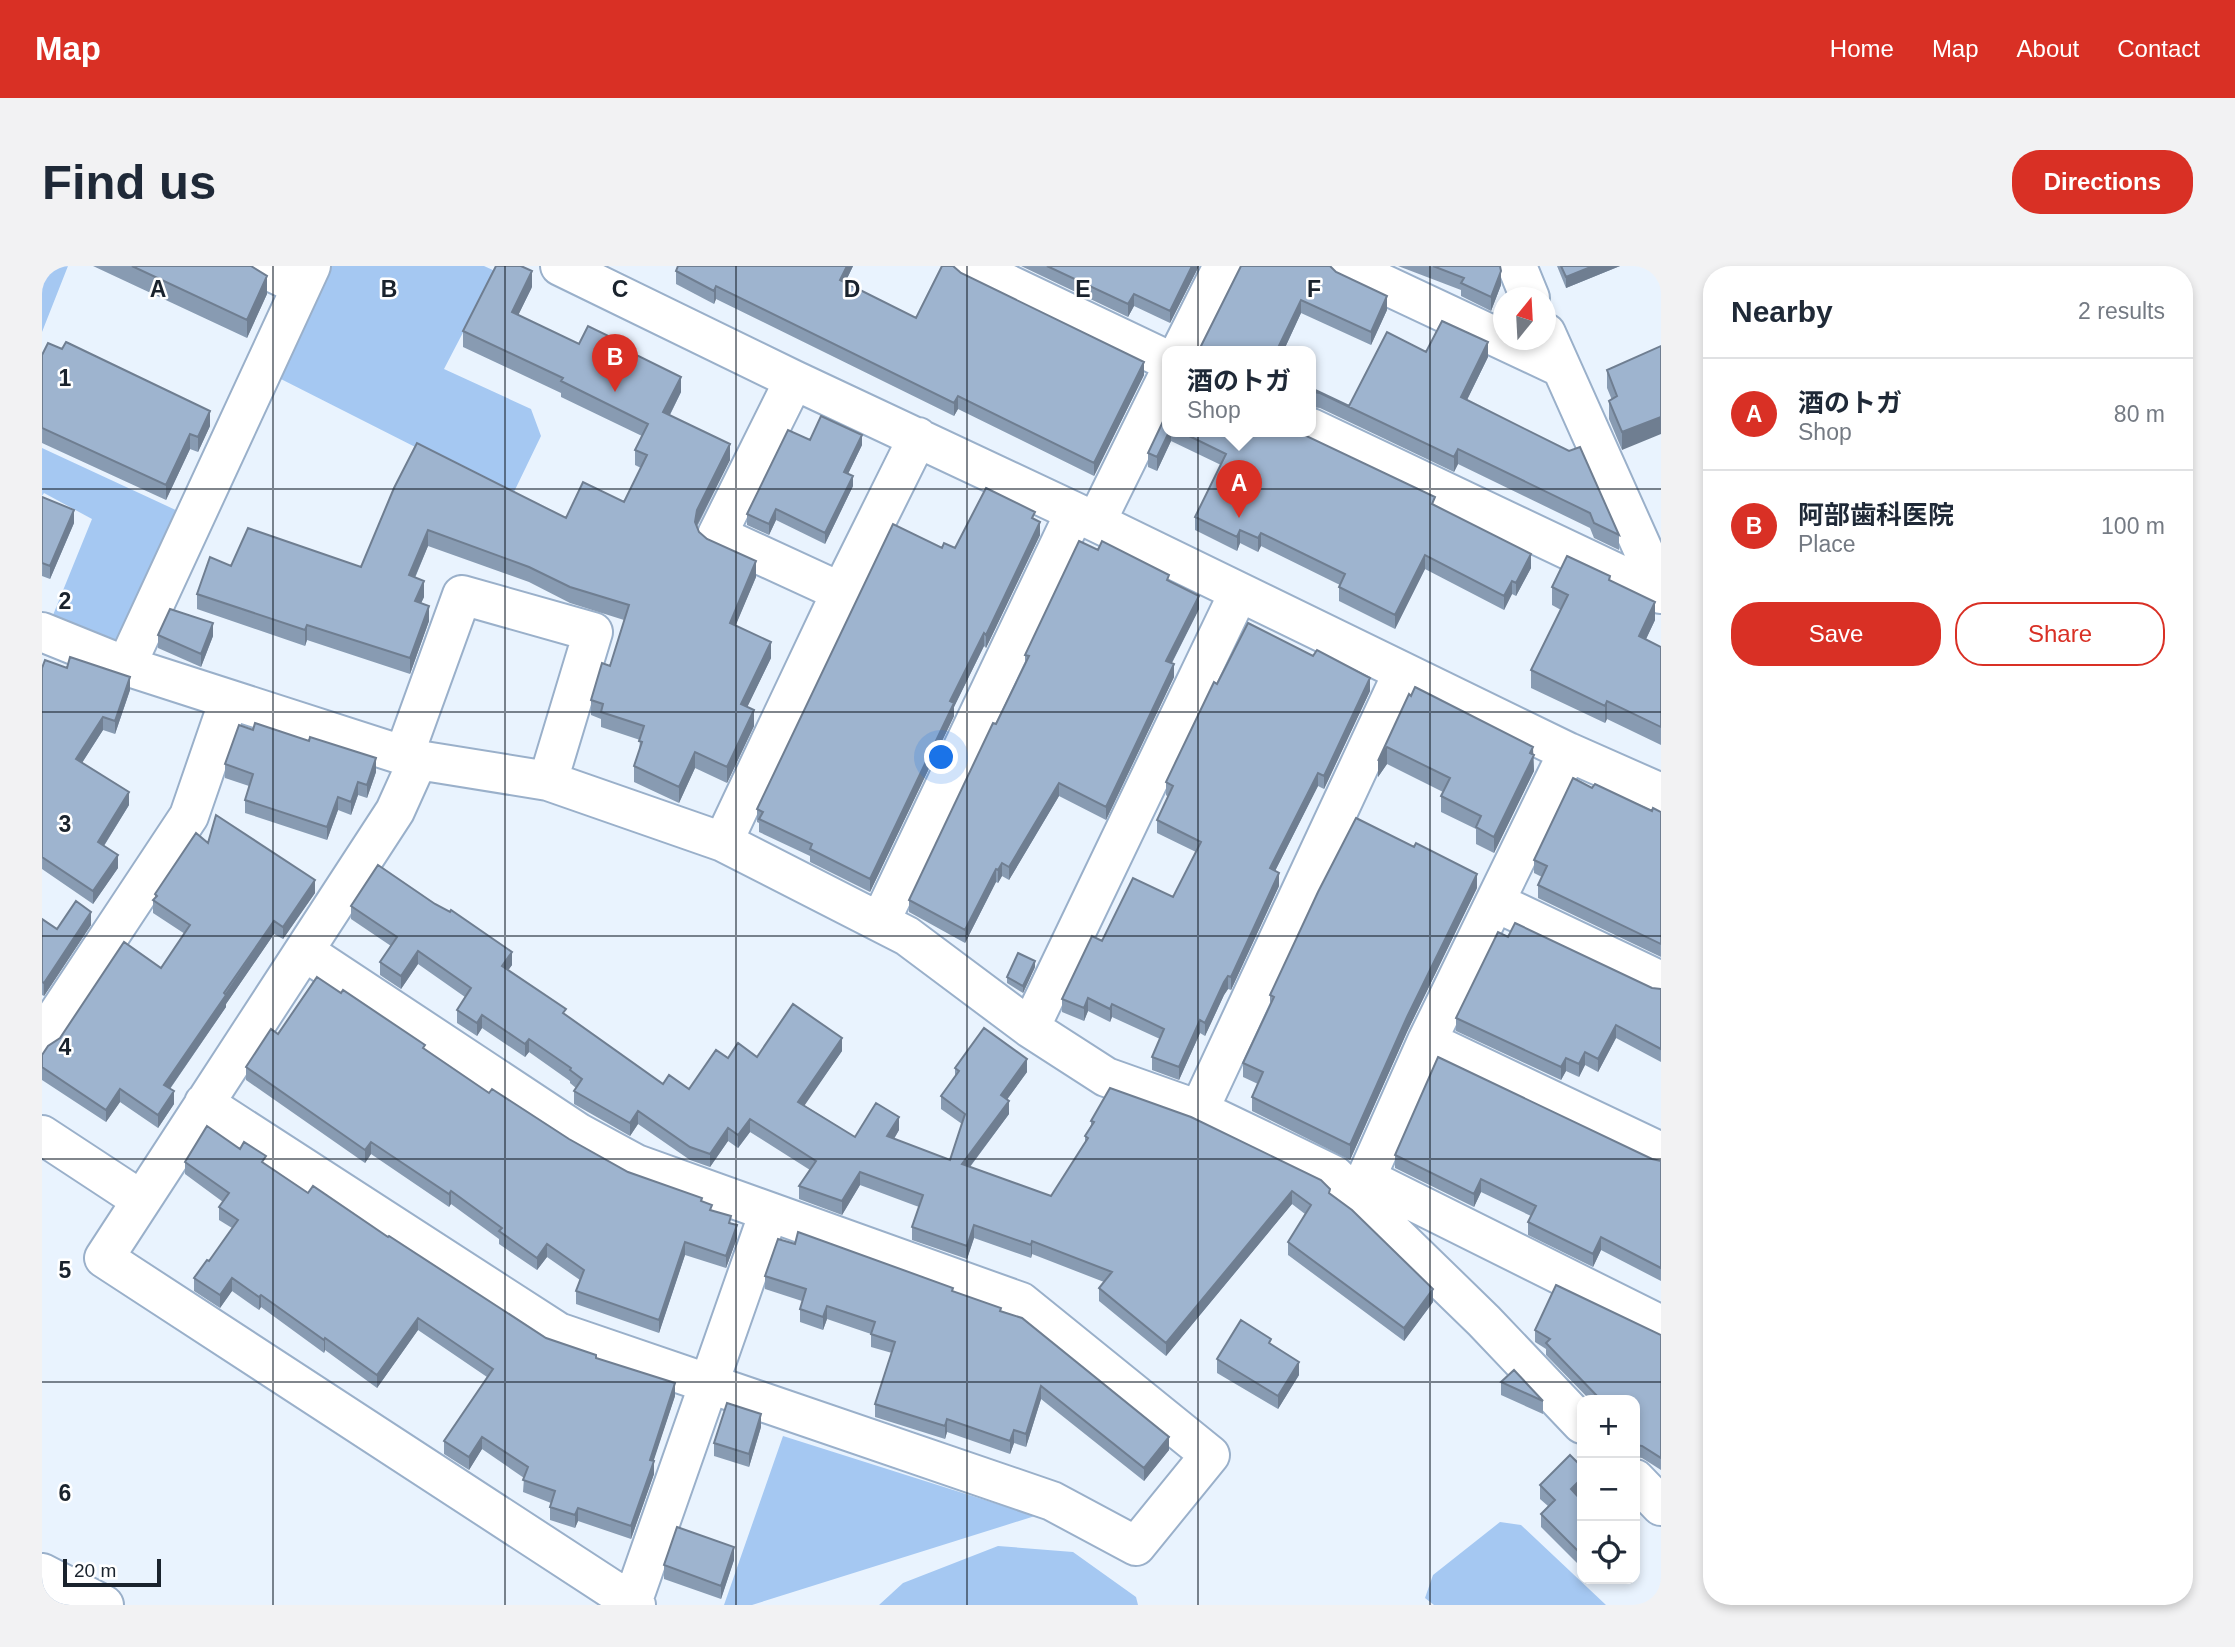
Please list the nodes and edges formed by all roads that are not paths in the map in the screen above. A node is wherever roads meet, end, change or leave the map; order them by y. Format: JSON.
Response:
{"nodes":[{"id":1,"x":259,"y":266,"type":"edge"},
{"id":2,"x":970,"y":266,"type":"edge"},
{"id":3,"x":1223,"y":266,"type":"edge"},
{"id":4,"x":1346,"y":266,"type":"edge"},
{"id":5,"x":1517,"y":266,"type":"edge"},
{"id":6,"x":572,"y":268,"type":"edge"},
{"id":7,"x":306,"y":276,"type":"edge"},
{"id":8,"x":1526,"y":287,"type":"edge"},
{"id":9,"x":1183,"y":346,"type":"edge"},
{"id":10,"x":1553,"y":350,"type":"edge"},
{"id":11,"x":1162,"y":358,"type":"edge"},
{"id":12,"x":1560,"y":367,"type":"junction"},
{"id":13,"x":794,"y":380,"type":"junction"},
{"id":14,"x":1162,"y":386,"type":"edge"},
{"id":15,"x":1316,"y":430,"type":"edge"},
{"id":16,"x":918,"y":437,"type":"junction"},
{"id":17,"x":1086,"y":517,"type":"junction"},
{"id":18,"x":841,"y":592,"type":"junction"},
{"id":19,"x":1239,"y":592,"type":"junction"},
{"id":20,"x":1661,"y":592,"type":"edge"},
{"id":21,"x":45,"y":639,"type":"edge"},
{"id":22,"x":127,"y":666,"type":"junction"},
{"id":23,"x":1403,"y":672,"type":"junction"},
{"id":24,"x":229,"y":700,"type":"junction"},
{"id":25,"x":1568,"y":752,"type":"junction"},
{"id":26,"x":411,"y":758,"type":"junction"},
{"id":27,"x":548,"y":780,"type":"junction"},
{"id":28,"x":1661,"y":793,"type":"edge"},
{"id":29,"x":723,"y":842,"type":"junction"},
{"id":30,"x":1495,"y":902,"type":"junction"},
{"id":31,"x":880,"y":922,"type":"junction"},
{"id":32,"x":304,"y":951,"type":"junction"},
{"id":33,"x":1661,"y":981,"type":"edge"},
{"id":34,"x":1030,"y":1028,"type":"junction"},
{"id":35,"x":42,"y":1038,"type":"edge"},
{"id":36,"x":1427,"y":1041,"type":"junction"},
{"id":37,"x":204,"y":1103,"type":"junction"},
{"id":38,"x":1199,"y":1110,"type":"junction"},
{"id":39,"x":42,"y":1135,"type":"edge"},
{"id":40,"x":1661,"y":1152,"type":"edge"},
{"id":41,"x":1359,"y":1185,"type":"junction"},
{"id":42,"x":141,"y":1200,"type":"junction"},
{"id":43,"x":769,"y":1212,"type":"junction"},
{"id":44,"x":1661,"y":1325,"type":"edge"},
{"id":45,"x":709,"y":1383,"type":"junction"},
{"id":46,"x":1577,"y":1419,"type":"edge"},
{"id":47,"x":1640,"y":1484,"type":"edge"},
{"id":48,"x":1661,"y":1506,"type":"edge"},
{"id":49,"x":42,"y":1573,"type":"edge"},
{"id":50,"x":634,"y":1604,"type":"edge"},
{"id":51,"x":104,"y":1605,"type":"edge"}],
"edges":[{"from":1,"to":7,"type":"street"},
{"from":2,"to":11,"type":"street"},
{"from":3,"to":9,"type":"street"},
{"from":4,"to":12,"type":"street"},
{"from":5,"to":8,"type":"street"},
{"from":6,"to":13,"type":"street"},
{"from":7,"to":22,"type":"street"},
{"from":10,"to":12,"type":"street"},
{"from":12,"to":20,"type":"street"},
{"from":13,"to":16,"type":"street"},
{"from":13,"to":18,"type":"street"},
{"from":14,"to":17,"type":"street"},
{"from":15,"to":20,"type":"street"},
{"from":16,"to":17,"type":"street"},
{"from":16,"to":18,"type":"street"},
{"from":17,"to":19,"type":"street"},
{"from":17,"to":31,"type":"street"},
{"from":18,"to":29,"type":"street"},
{"from":19,"to":23,"type":"street"},
{"from":19,"to":34,"type":"street"},
{"from":21,"to":22,"type":"street"},
{"from":22,"to":24,"type":"street"},
{"from":23,"to":25,"type":"street"},
{"from":23,"to":38,"type":"street"},
{"from":24,"to":26,"type":"street"},
{"from":24,"to":35,"type":"street"},
{"from":25,"to":28,"type":"street"},
{"from":25,"to":30,"type":"street"},
{"from":26,"to":27,"type":"street"},
{"from":26,"to":27,"type":"street"},
{"from":26,"to":32,"type":"street"},
{"from":27,"to":29,"type":"street"},
{"from":29,"to":31,"type":"street"},
{"from":30,"to":33,"type":"street"},
{"from":30,"to":36,"type":"street"},
{"from":31,"to":34,"type":"street"},
{"from":32,"to":37,"type":"street"},
{"from":32,"to":43,"type":"street"},
{"from":34,"to":38,"type":"street"},
{"from":36,"to":40,"type":"street"},
{"from":36,"to":41,"type":"street"},
{"from":37,"to":42,"type":"street"},
{"from":37,"to":45,"type":"street"},
{"from":38,"to":41,"type":"street"},
{"from":39,"to":42,"type":"street"},
{"from":41,"to":44,"type":"street"},
{"from":41,"to":46,"type":"street"},
{"from":42,"to":50,"type":"street"},
{"from":43,"to":45,"type":"street"},
{"from":43,"to":45,"type":"street"},
{"from":45,"to":50,"type":"street"},
{"from":47,"to":48,"type":"street"},
{"from":49,"to":51,"type":"street"}]}
